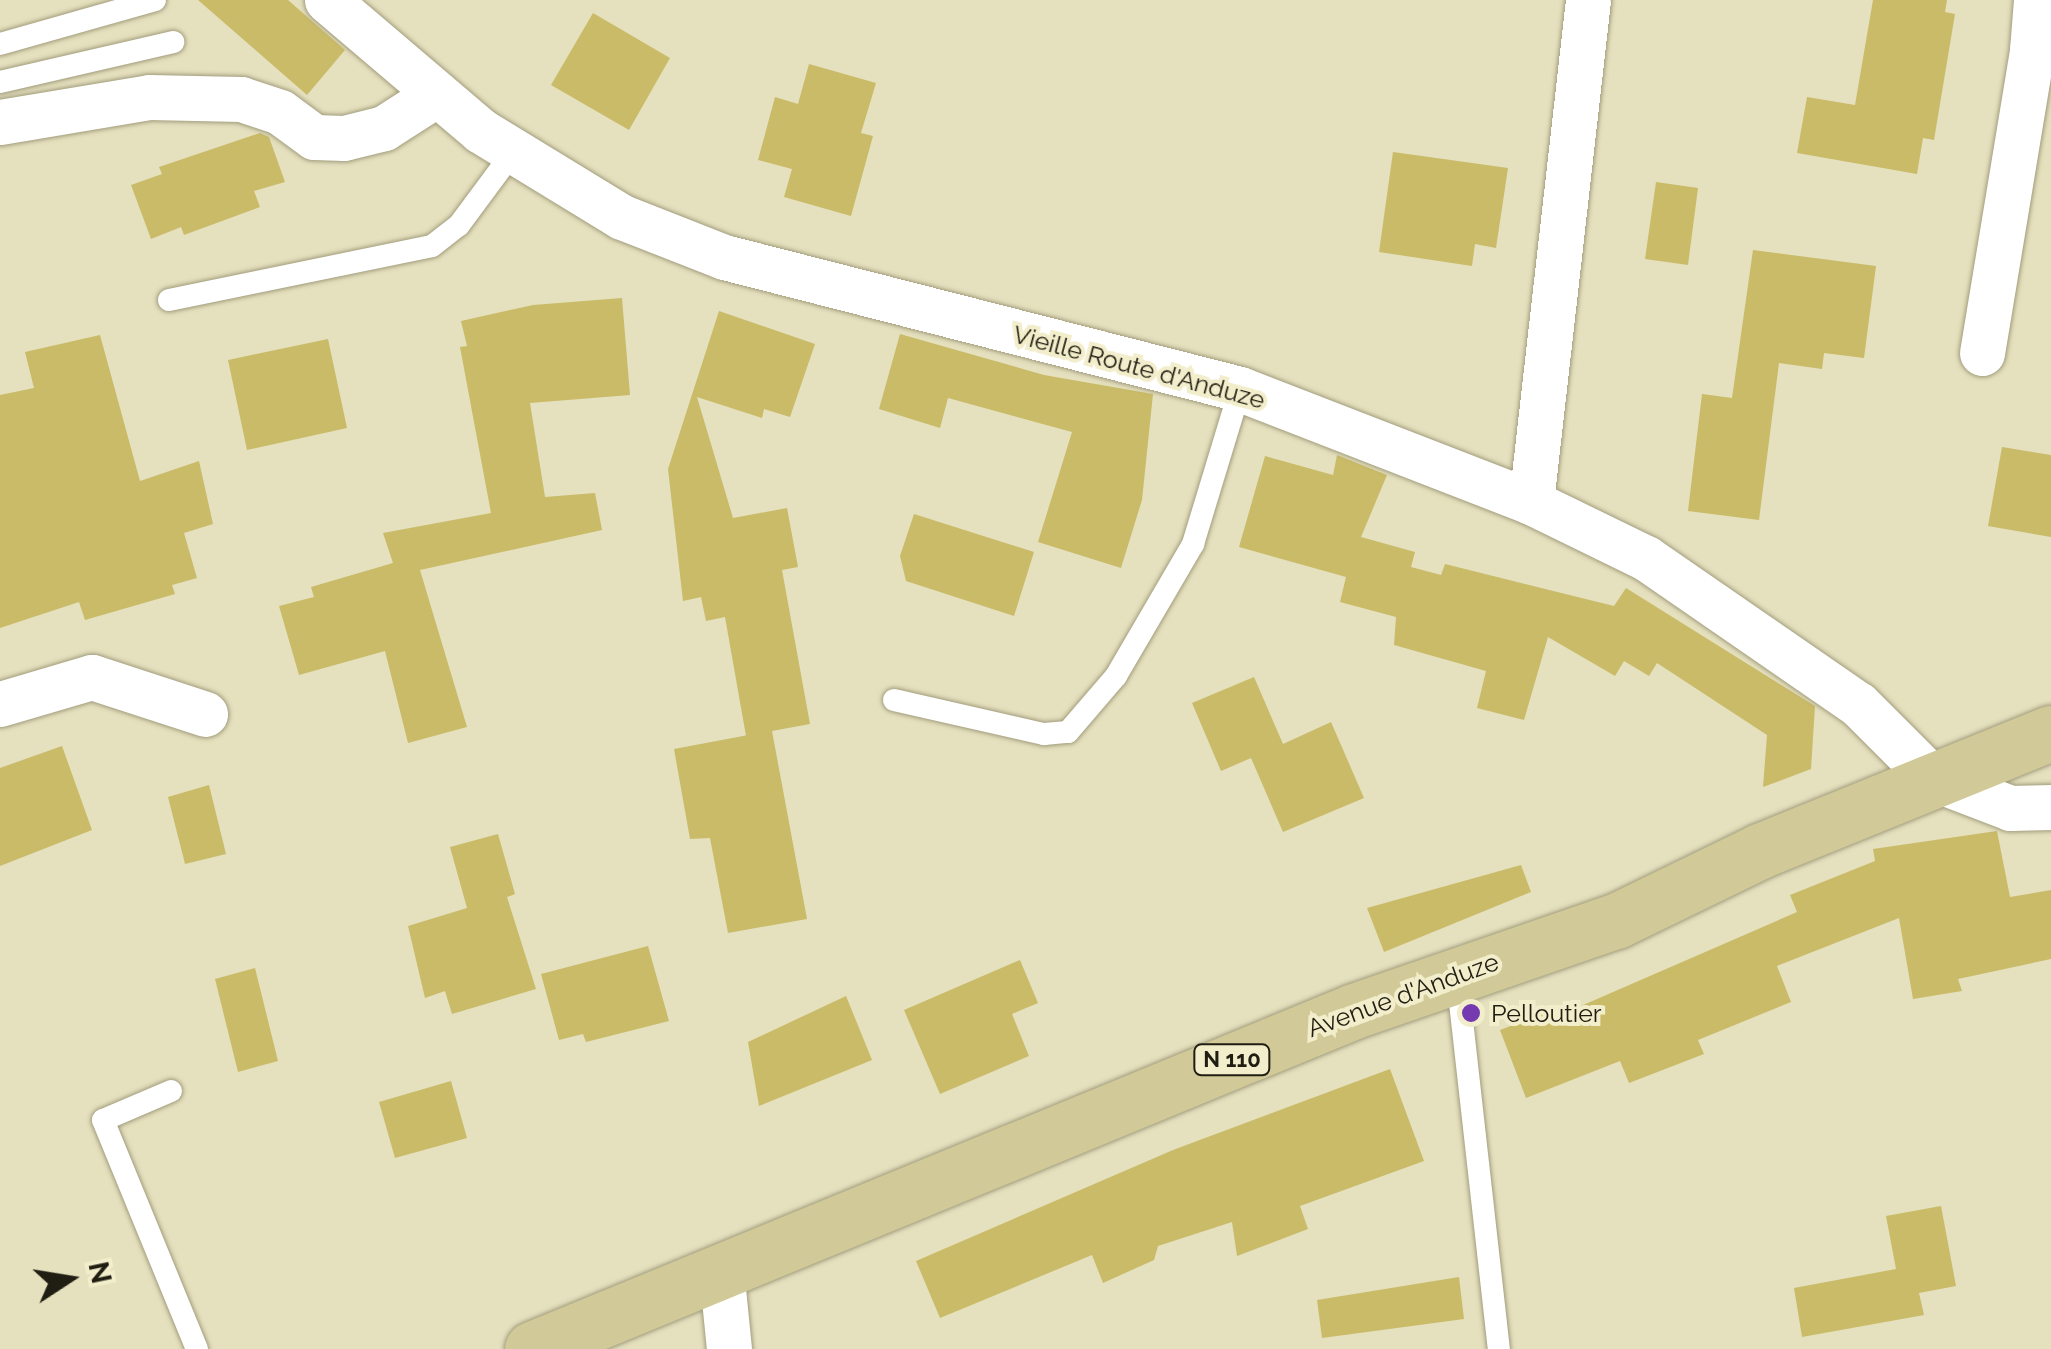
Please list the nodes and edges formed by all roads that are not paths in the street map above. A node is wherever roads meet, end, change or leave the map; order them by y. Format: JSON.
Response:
{"nodes":[{"id":1,"x":155,"y":0,"type":"edge"},
{"id":2,"x":327,"y":0,"type":"edge"},
{"id":3,"x":1588,"y":0,"type":"edge"},
{"id":4,"x":2036,"y":0,"type":"edge"},
{"id":5,"x":172,"y":42,"type":"dead end"},
{"id":6,"x":0,"y":44,"type":"edge"},
{"id":7,"x":2042,"y":51,"type":"edge"},
{"id":8,"x":0,"y":82,"type":"edge"},
{"id":9,"x":437,"y":94,"type":"junction"},
{"id":10,"x":0,"y":122,"type":"edge"},
{"id":11,"x":514,"y":151,"type":"junction"},
{"id":12,"x":168,"y":300,"type":"dead end"},
{"id":13,"x":1982,"y":353,"type":"dead end"},
{"id":14,"x":1240,"y":389,"type":"junction"},
{"id":15,"x":1531,"y":502,"type":"junction"},
{"id":16,"x":894,"y":700,"type":"dead end"},
{"id":17,"x":0,"y":704,"type":"edge"},
{"id":18,"x":205,"y":714,"type":"dead end"},
{"id":19,"x":2051,"y":733,"type":"edge"},
{"id":20,"x":1932,"y":778,"type":"junction"},
{"id":21,"x":2051,"y":807,"type":"edge"},
{"id":22,"x":1456,"y":973,"type":"junction"},
{"id":23,"x":171,"y":1092,"type":"dead end"},
{"id":24,"x":721,"y":1269,"type":"junction"},
{"id":25,"x":197,"y":1349,"type":"edge"},
{"id":26,"x":532,"y":1349,"type":"edge"},
{"id":27,"x":729,"y":1349,"type":"edge"},
{"id":28,"x":1499,"y":1349,"type":"edge"}],
"edges":[{"from":1,"to":6,"type":"lane"},
{"from":2,"to":9,"type":"street","name":"Vieille Route d'Anduze"},
{"from":3,"to":15,"type":"street"},
{"from":4,"to":7,"type":"street"},
{"from":5,"to":8,"type":"lane"},
{"from":7,"to":13,"type":"street"},
{"from":9,"to":10,"type":"street"},
{"from":9,"to":11,"type":"street","name":"Vieille Route d'Anduze"},
{"from":11,"to":12,"type":"lane"},
{"from":11,"to":14,"type":"street","name":"Vieille Route d'Anduze"},
{"from":14,"to":15,"type":"street","name":"Vieille Route d'Anduze"},
{"from":14,"to":16,"type":"lane"},
{"from":15,"to":20,"type":"street","name":"Vieille Route d'Anduze"},
{"from":17,"to":18,"type":"street"},
{"from":19,"to":20,"type":"main road","name":"Avenue d'Anduze","number":"N 110"},
{"from":20,"to":21,"type":"street"},
{"from":20,"to":22,"type":"main road","name":"Avenue d'Anduze","number":"N 110"},
{"from":22,"to":24,"type":"main road","name":"Avenue d'Anduze","number":"N 110"},
{"from":22,"to":28,"type":"lane"},
{"from":23,"to":25,"type":"lane"},
{"from":24,"to":26,"type":"main road","name":"Avenue d'Anduze","number":"N 110"},
{"from":24,"to":27,"type":"street"}]}
